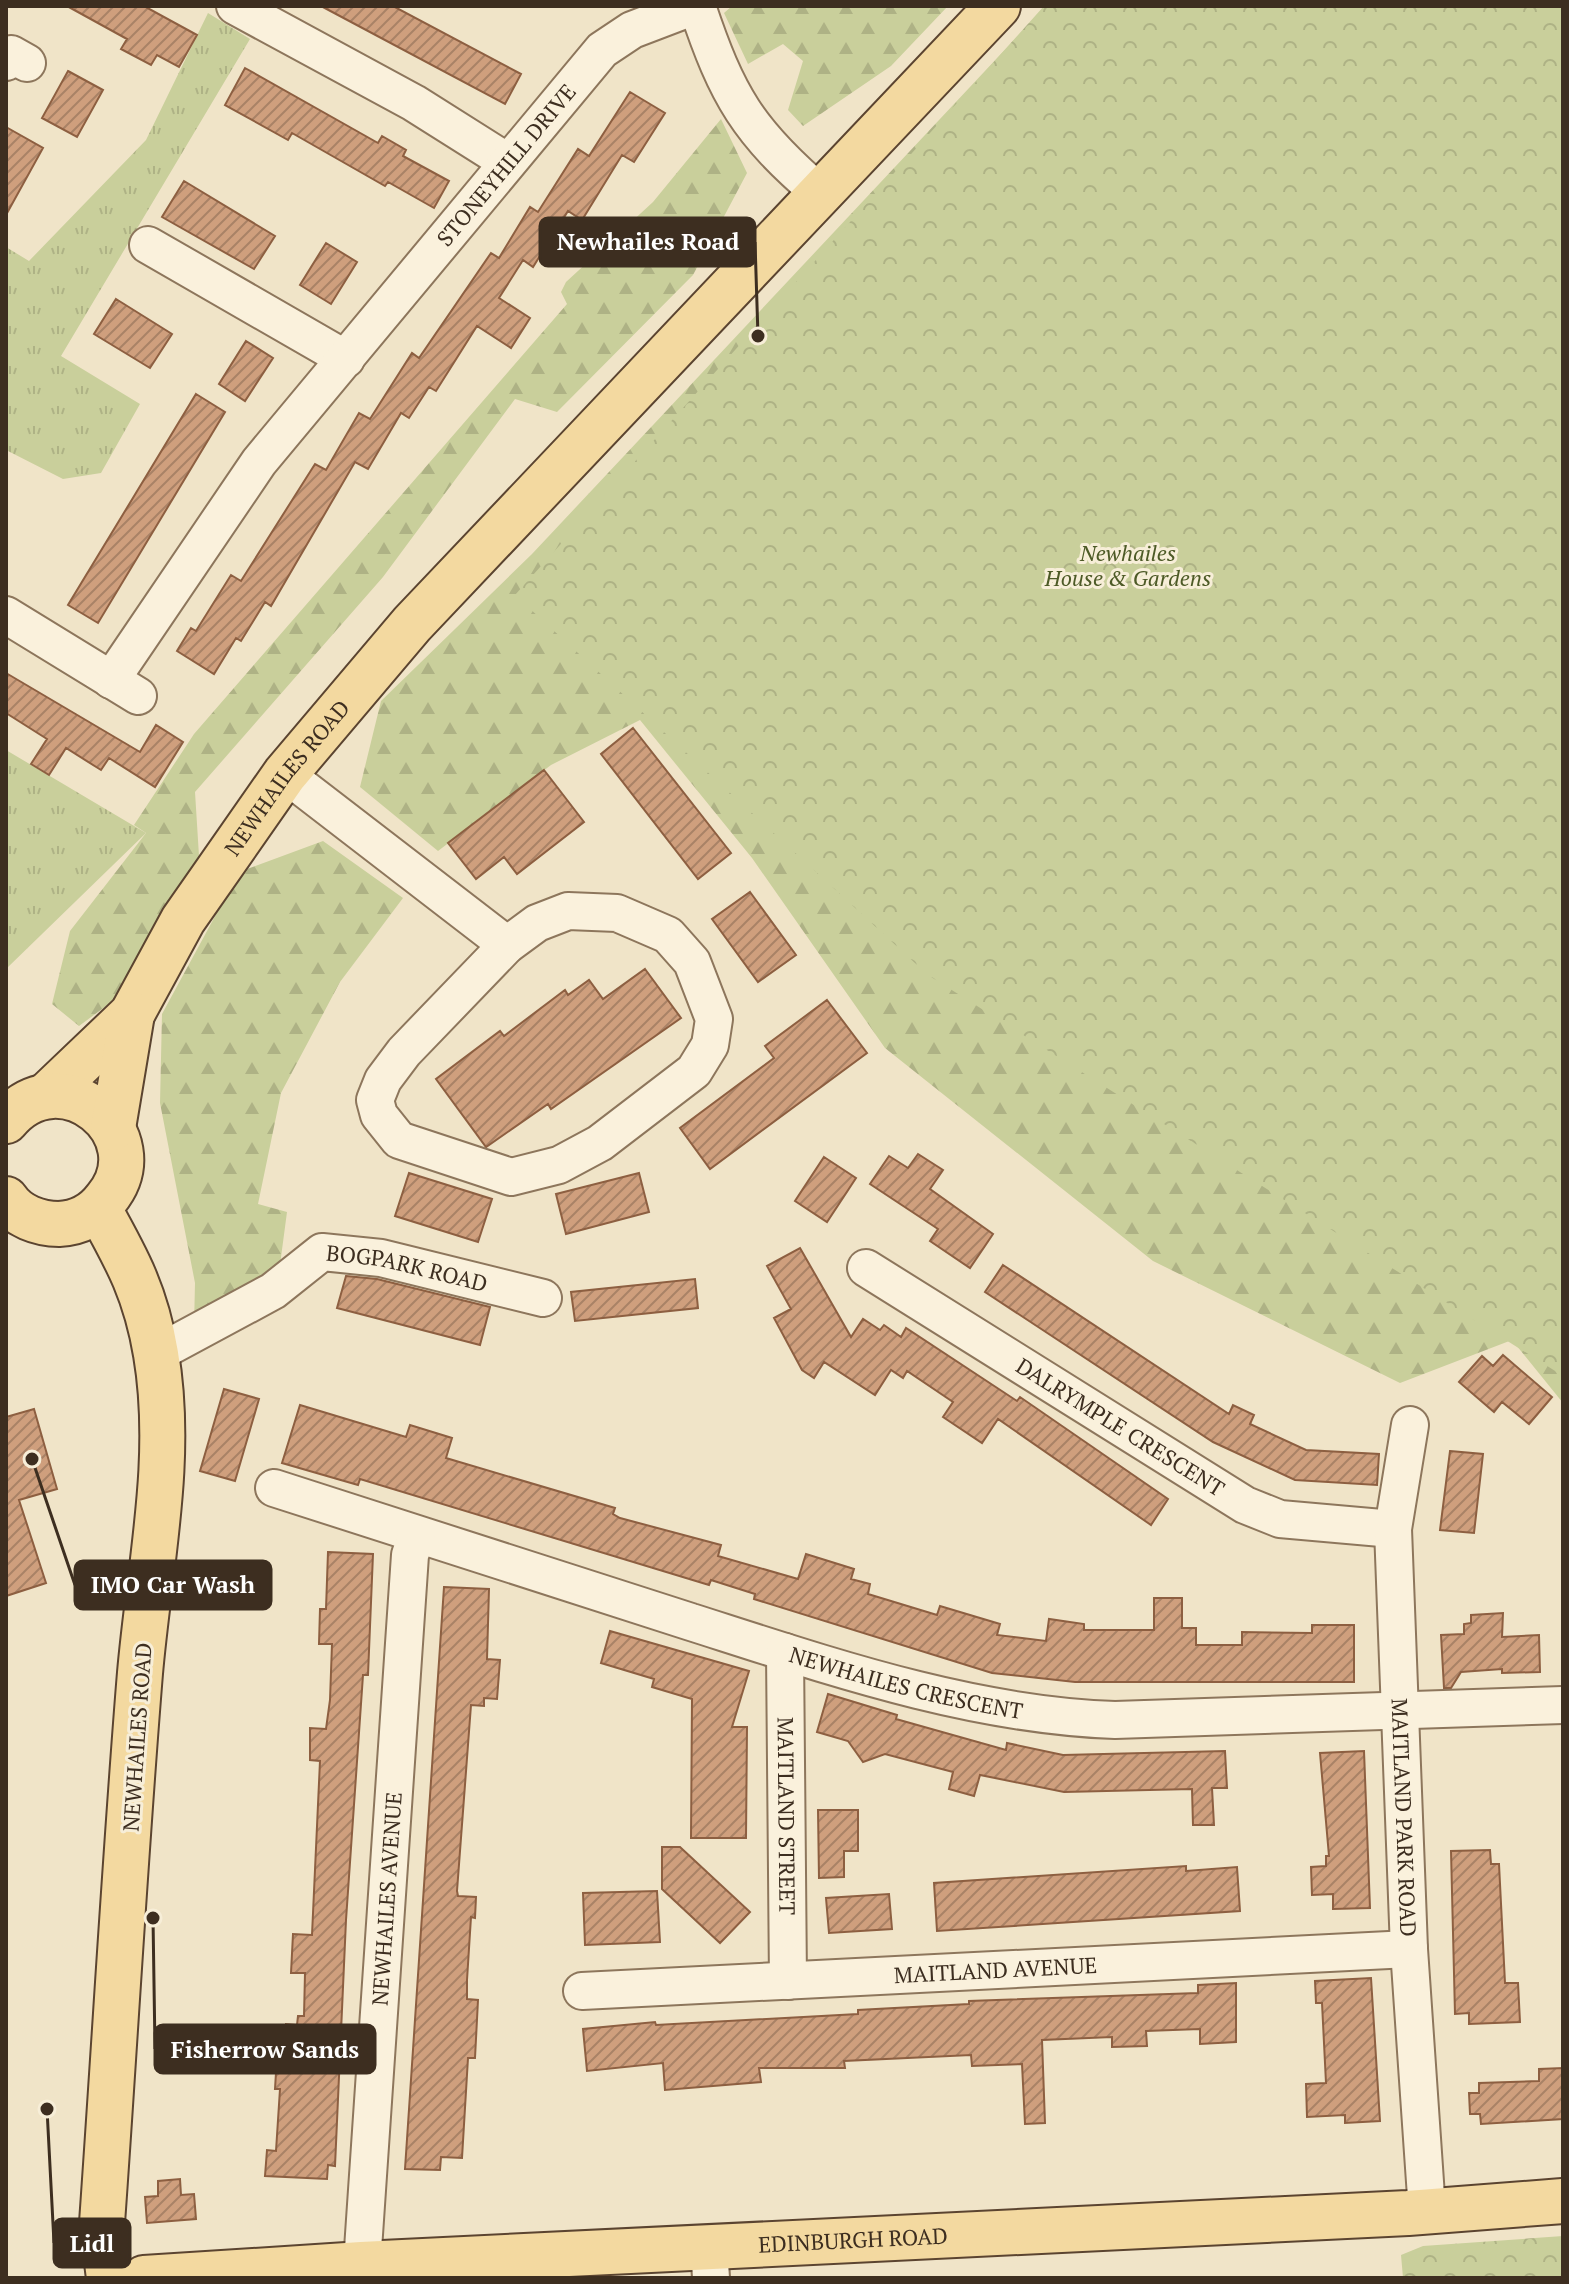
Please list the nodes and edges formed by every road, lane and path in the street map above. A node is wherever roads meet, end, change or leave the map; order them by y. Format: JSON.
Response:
{"nodes":[{"id":1,"x":235,"y":6,"type":"edge"},
{"id":2,"x":696,"y":6,"type":"edge"},
{"id":3,"x":998,"y":6,"type":"edge"},
{"id":4,"x":506,"y":161,"type":"junction"},
{"id":5,"x":821,"y":194,"type":"junction"},
{"id":6,"x":148,"y":245,"type":"dead end"},
{"id":7,"x":346,"y":359,"type":"junction"},
{"id":8,"x":6,"y":615,"type":"edge"},
{"id":9,"x":285,"y":774,"type":"junction"},
{"id":10,"x":507,"y":945,"type":"junction"},
{"id":11,"x":132,"y":1014,"type":"junction"},
{"id":12,"x":46,"y":1096,"type":"junction"},
{"id":13,"x":6,"y":1121,"type":"edge"},
{"id":14,"x":113,"y":1128,"type":"junction"},
{"id":15,"x":6,"y":1199,"type":"edge"},
{"id":16,"x":99,"y":1209,"type":"junction"},
{"id":17,"x":867,"y":1267,"type":"dead end"},
{"id":18,"x":543,"y":1298,"type":"dead end"},
{"id":19,"x":156,"y":1354,"type":"junction"},
{"id":20,"x":1410,"y":1425,"type":"dead end"},
{"id":21,"x":274,"y":1488,"type":"dead end"},
{"id":22,"x":1393,"y":1529,"type":"junction"},
{"id":23,"x":417,"y":1535,"type":"junction"},
{"id":24,"x":785,"y":1652,"type":"junction"},
{"id":25,"x":1563,"y":1705,"type":"edge"},
{"id":26,"x":1401,"y":1712,"type":"junction"},
{"id":27,"x":1409,"y":1949,"type":"junction"},
{"id":28,"x":788,"y":1981,"type":"junction"},
{"id":29,"x":582,"y":1991,"type":"dead end"},
{"id":30,"x":1563,"y":2201,"type":"edge"},
{"id":31,"x":1427,"y":2211,"type":"junction"},
{"id":32,"x":710,"y":2262,"type":"edge"},
{"id":33,"x":362,"y":2264,"type":"junction"},
{"id":34,"x":109,"y":2278,"type":"edge"},
{"id":35,"x":144,"y":2278,"type":"edge"}],
"edges":[{"from":1,"to":4,"type":"street"},
{"from":2,"to":4,"type":"street","name":"STONEYHILL DRIVE"},
{"from":2,"to":5,"type":"street"},
{"from":3,"to":5,"type":"main road","name":"NEWHAILES ROAD"},
{"from":4,"to":7,"type":"street","name":"STONEYHILL DRIVE"},
{"from":5,"to":9,"type":"main road","name":"NEWHAILES ROAD"},
{"from":6,"to":7,"type":"street"},
{"from":7,"to":8,"type":"street","name":"STONEYHILL DRIVE"},
{"from":9,"to":10,"type":"street"},
{"from":9,"to":11,"type":"main road","name":"NEWHAILES ROAD"},
{"from":10,"to":10,"type":"street"},
{"from":11,"to":12,"type":"main road","name":"NEWHAILES ROAD"},
{"from":11,"to":14,"type":"main road","name":"NEWHAILES ROAD"},
{"from":12,"to":13,"type":"main road","name":"NEWHAILES ROAD"},
{"from":12,"to":14,"type":"main road"},
{"from":14,"to":16,"type":"main road","name":"NEWHAILES ROAD"},
{"from":15,"to":16,"type":"main road"},
{"from":16,"to":19,"type":"main road","name":"NEWHAILES ROAD"},
{"from":17,"to":22,"type":"street","name":"DALRYMPLE CRESCENT"},
{"from":18,"to":19,"type":"street","name":"BOGPARK ROAD"},
{"from":19,"to":34,"type":"main road","name":"NEWHAILES ROAD"},
{"from":20,"to":22,"type":"street","name":"MAITLAND PARK ROAD"},
{"from":21,"to":23,"type":"street","name":"NEWHAILES CRESCENT"},
{"from":22,"to":26,"type":"street","name":"MAITLAND PARK ROAD"},
{"from":23,"to":24,"type":"street","name":"NEWHAILES CRESCENT"},
{"from":23,"to":33,"type":"street","name":"NEWHAILES AVENUE"},
{"from":24,"to":26,"type":"street","name":"NEWHAILES CRESCENT"},
{"from":24,"to":28,"type":"street","name":"MAITLAND STREET"},
{"from":25,"to":26,"type":"street","name":"NEWHAILES CRESCENT"},
{"from":26,"to":27,"type":"street","name":"MAITLAND PARK ROAD"},
{"from":27,"to":28,"type":"street","name":"MAITLAND AVENUE"},
{"from":27,"to":31,"type":"street","name":"MAITLAND PARK ROAD"},
{"from":28,"to":29,"type":"street","name":"MAITLAND AVENUE"},
{"from":30,"to":31,"type":"main road","name":"EDINBURGH ROAD"},
{"from":31,"to":32,"type":"main road","name":"EDINBURGH ROAD"},
{"from":32,"to":33,"type":"main road","name":"EDINBURGH ROAD"},
{"from":33,"to":35,"type":"main road","name":"EDINBURGH ROAD"}]}
